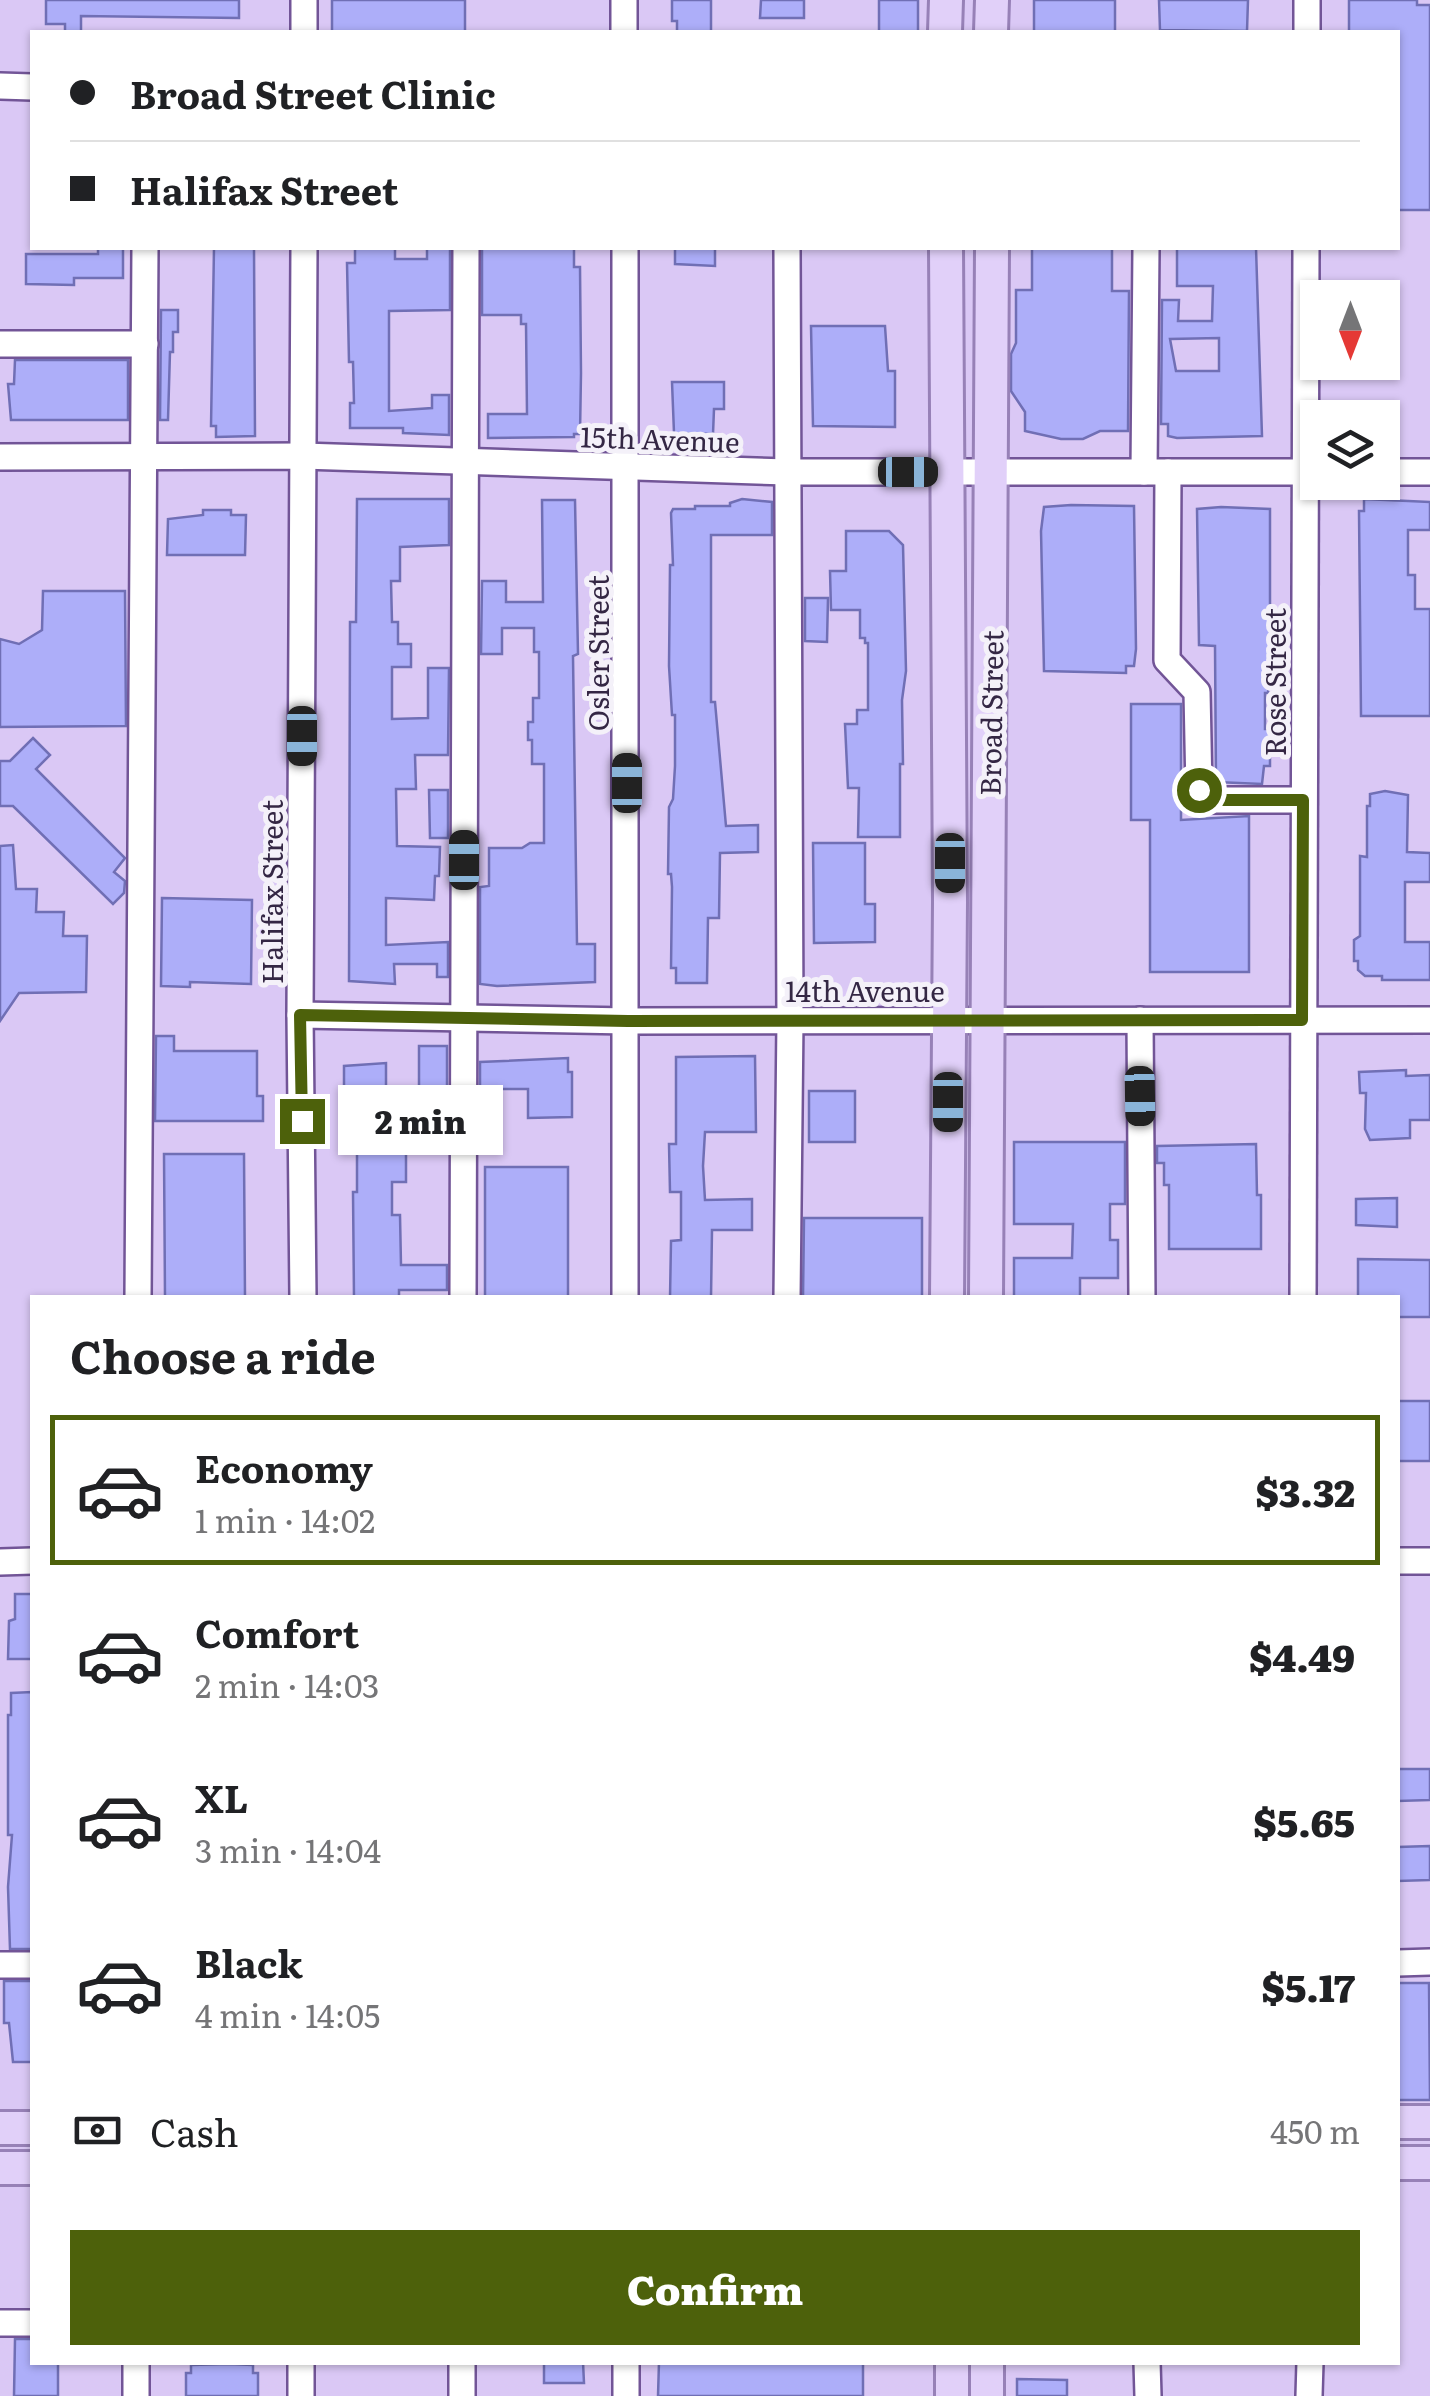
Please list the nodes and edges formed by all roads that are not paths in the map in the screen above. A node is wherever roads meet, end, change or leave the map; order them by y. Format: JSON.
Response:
{"nodes":[{"id":1,"x":304,"y":0,"type":"edge"},
{"id":2,"x":624,"y":0,"type":"edge"},
{"id":3,"x":946,"y":0,"type":"edge"},
{"id":4,"x":992,"y":0,"type":"edge"},
{"id":5,"x":1307,"y":0,"type":"edge"},
{"id":6,"x":304,"y":30,"type":"edge"},
{"id":7,"x":624,"y":30,"type":"edge"},
{"id":8,"x":946,"y":30,"type":"edge"},
{"id":9,"x":992,"y":30,"type":"edge"},
{"id":10,"x":1307,"y":30,"type":"edge"},
{"id":11,"x":0,"y":86,"type":"edge"},
{"id":12,"x":30,"y":86,"type":"edge"},
{"id":13,"x":145,"y":250,"type":"edge"},
{"id":14,"x":304,"y":250,"type":"edge"},
{"id":15,"x":466,"y":250,"type":"edge"},
{"id":16,"x":625,"y":250,"type":"edge"},
{"id":17,"x":786,"y":250,"type":"edge"},
{"id":18,"x":946,"y":250,"type":"edge"},
{"id":19,"x":992,"y":250,"type":"edge"},
{"id":20,"x":1146,"y":250,"type":"edge"},
{"id":21,"x":1306,"y":250,"type":"edge"},
{"id":22,"x":0,"y":344,"type":"edge"},
{"id":23,"x":145,"y":344,"type":"junction"},
{"id":24,"x":1309,"y":400,"type":"edge"},
{"id":25,"x":303,"y":456,"type":"junction"},
{"id":26,"x":0,"y":457,"type":"edge"},
{"id":27,"x":144,"y":457,"type":"junction"},
{"id":28,"x":465,"y":461,"type":"junction"},
{"id":29,"x":626,"y":466,"type":"junction"},
{"id":30,"x":788,"y":472,"type":"junction"},
{"id":31,"x":948,"y":472,"type":"junction"},
{"id":32,"x":992,"y":472,"type":"junction"},
{"id":33,"x":1156,"y":472,"type":"junction"},
{"id":34,"x":1300,"y":472,"type":"edge"},
{"id":35,"x":1400,"y":472,"type":"edge"},
{"id":36,"x":1430,"y":472,"type":"edge"},
{"id":37,"x":1310,"y":500,"type":"edge"},
{"id":38,"x":1303,"y":800,"type":"junction"},
{"id":39,"x":300,"y":1015,"type":"junction"},
{"id":40,"x":463,"y":1020,"type":"junction"},
{"id":41,"x":790,"y":1020,"type":"junction"},
{"id":42,"x":949,"y":1020,"type":"junction"},
{"id":43,"x":987,"y":1020,"type":"junction"},
{"id":44,"x":1140,"y":1020,"type":"junction"},
{"id":45,"x":1302,"y":1020,"type":"junction"},
{"id":46,"x":1430,"y":1020,"type":"edge"},
{"id":47,"x":628,"y":1021,"type":"junction"},
{"id":48,"x":138,"y":1295,"type":"edge"},
{"id":49,"x":303,"y":1295,"type":"edge"},
{"id":50,"x":462,"y":1295,"type":"edge"},
{"id":51,"x":625,"y":1295,"type":"edge"},
{"id":52,"x":787,"y":1295,"type":"edge"},
{"id":53,"x":947,"y":1295,"type":"edge"},
{"id":54,"x":986,"y":1295,"type":"edge"},
{"id":55,"x":1142,"y":1295,"type":"edge"},
{"id":56,"x":1303,"y":1295,"type":"edge"},
{"id":57,"x":1400,"y":1561,"type":"edge"},
{"id":58,"x":1430,"y":1561,"type":"edge"},
{"id":59,"x":0,"y":1562,"type":"edge"},
{"id":60,"x":30,"y":1562,"type":"edge"},
{"id":61,"x":1430,"y":1962,"type":"edge"},
{"id":62,"x":1400,"y":1963,"type":"edge"},
{"id":63,"x":0,"y":1965,"type":"edge"},
{"id":64,"x":30,"y":1966,"type":"edge"},
{"id":65,"x":1400,"y":2122,"type":"edge"},
{"id":66,"x":1430,"y":2122,"type":"edge"},
{"id":67,"x":0,"y":2128,"type":"edge"},
{"id":68,"x":30,"y":2128,"type":"edge"},
{"id":69,"x":1400,"y":2163,"type":"edge"},
{"id":70,"x":1430,"y":2163,"type":"edge"},
{"id":71,"x":0,"y":2168,"type":"edge"},
{"id":72,"x":30,"y":2168,"type":"edge"},
{"id":73,"x":0,"y":2323,"type":"edge"},
{"id":74,"x":30,"y":2323,"type":"edge"},
{"id":75,"x":136,"y":2365,"type":"edge"},
{"id":76,"x":301,"y":2365,"type":"edge"},
{"id":77,"x":462,"y":2365,"type":"edge"},
{"id":78,"x":626,"y":2365,"type":"edge"},
{"id":79,"x":952,"y":2365,"type":"edge"},
{"id":80,"x":987,"y":2365,"type":"edge"},
{"id":81,"x":1147,"y":2365,"type":"edge"},
{"id":82,"x":1310,"y":2365,"type":"edge"},
{"id":83,"x":136,"y":2396,"type":"edge"},
{"id":84,"x":301,"y":2396,"type":"edge"},
{"id":85,"x":462,"y":2396,"type":"edge"},
{"id":86,"x":626,"y":2396,"type":"edge"},
{"id":87,"x":952,"y":2396,"type":"edge"},
{"id":88,"x":988,"y":2396,"type":"edge"},
{"id":89,"x":1148,"y":2396,"type":"edge"},
{"id":90,"x":1309,"y":2396,"type":"edge"}],
"edges":[{"from":1,"to":6,"type":"street"},
{"from":2,"to":7,"type":"street"},
{"from":3,"to":8,"type":"main road"},
{"from":4,"to":9,"type":"main road"},
{"from":5,"to":10,"type":"street"},
{"from":11,"to":12,"type":"street"},
{"from":13,"to":23,"type":"street"},
{"from":14,"to":25,"type":"street","name":"Halifax Street"},
{"from":15,"to":28,"type":"street"},
{"from":16,"to":29,"type":"street","name":"Osler Street"},
{"from":17,"to":30,"type":"street"},
{"from":18,"to":31,"type":"main road","name":"Broad Street"},
{"from":19,"to":32,"type":"main road","name":"Broad Street"},
{"from":20,"to":33,"type":"street"},
{"from":21,"to":24,"type":"street","name":"Rose Street"},
{"from":22,"to":23,"type":"street"},
{"from":23,"to":27,"type":"street"},
{"from":25,"to":27,"type":"street","name":"15th Avenue"},
{"from":25,"to":28,"type":"street","name":"15th Avenue"},
{"from":25,"to":39,"type":"street","name":"Halifax Street"},
{"from":26,"to":27,"type":"street","name":"15th Avenue"},
{"from":27,"to":48,"type":"street"},
{"from":28,"to":29,"type":"street","name":"15th Avenue"},
{"from":28,"to":40,"type":"street"},
{"from":29,"to":30,"type":"street","name":"15th Avenue"},
{"from":29,"to":47,"type":"street","name":"Osler Street"},
{"from":30,"to":31,"type":"street","name":"15th Avenue"},
{"from":30,"to":41,"type":"street"},
{"from":31,"to":32,"type":"street","name":"15th Avenue"},
{"from":31,"to":42,"type":"main road","name":"Broad Street"},
{"from":32,"to":33,"type":"street","name":"15th Avenue"},
{"from":32,"to":43,"type":"main road","name":"Broad Street"},
{"from":33,"to":34,"type":"street","name":"15th Avenue"},
{"from":33,"to":38,"type":"street"},
{"from":35,"to":36,"type":"street"},
{"from":37,"to":38,"type":"street","name":"Rose Street"},
{"from":38,"to":45,"type":"street","name":"Rose Street"},
{"from":39,"to":40,"type":"street","name":"14th Avenue"},
{"from":39,"to":49,"type":"street","name":"Halifax Street"},
{"from":40,"to":47,"type":"street","name":"14th Avenue"},
{"from":40,"to":50,"type":"street"},
{"from":41,"to":42,"type":"street","name":"14th Avenue"},
{"from":41,"to":47,"type":"street","name":"14th Avenue"},
{"from":41,"to":52,"type":"street"},
{"from":42,"to":43,"type":"street","name":"14th Avenue"},
{"from":42,"to":53,"type":"main road","name":"Broad Street"},
{"from":43,"to":44,"type":"street","name":"14th Avenue"},
{"from":43,"to":54,"type":"main road","name":"Broad Street"},
{"from":44,"to":45,"type":"street","name":"14th Avenue"},
{"from":44,"to":55,"type":"street"},
{"from":45,"to":46,"type":"street","name":"14th Avenue"},
{"from":45,"to":56,"type":"street","name":"Rose Street"},
{"from":47,"to":51,"type":"street","name":"Osler Street"},
{"from":57,"to":58,"type":"street"},
{"from":59,"to":60,"type":"street"},
{"from":61,"to":62,"type":"street"},
{"from":63,"to":64,"type":"street"},
{"from":65,"to":66,"type":"main road"},
{"from":67,"to":68,"type":"main road"},
{"from":69,"to":70,"type":"main road"},
{"from":71,"to":72,"type":"main road"},
{"from":73,"to":74,"type":"street"},
{"from":75,"to":83,"type":"street"},
{"from":76,"to":84,"type":"street"},
{"from":77,"to":85,"type":"street"},
{"from":78,"to":86,"type":"street"},
{"from":79,"to":87,"type":"main road"},
{"from":80,"to":88,"type":"main road"},
{"from":81,"to":89,"type":"street"},
{"from":82,"to":90,"type":"street"}]}
